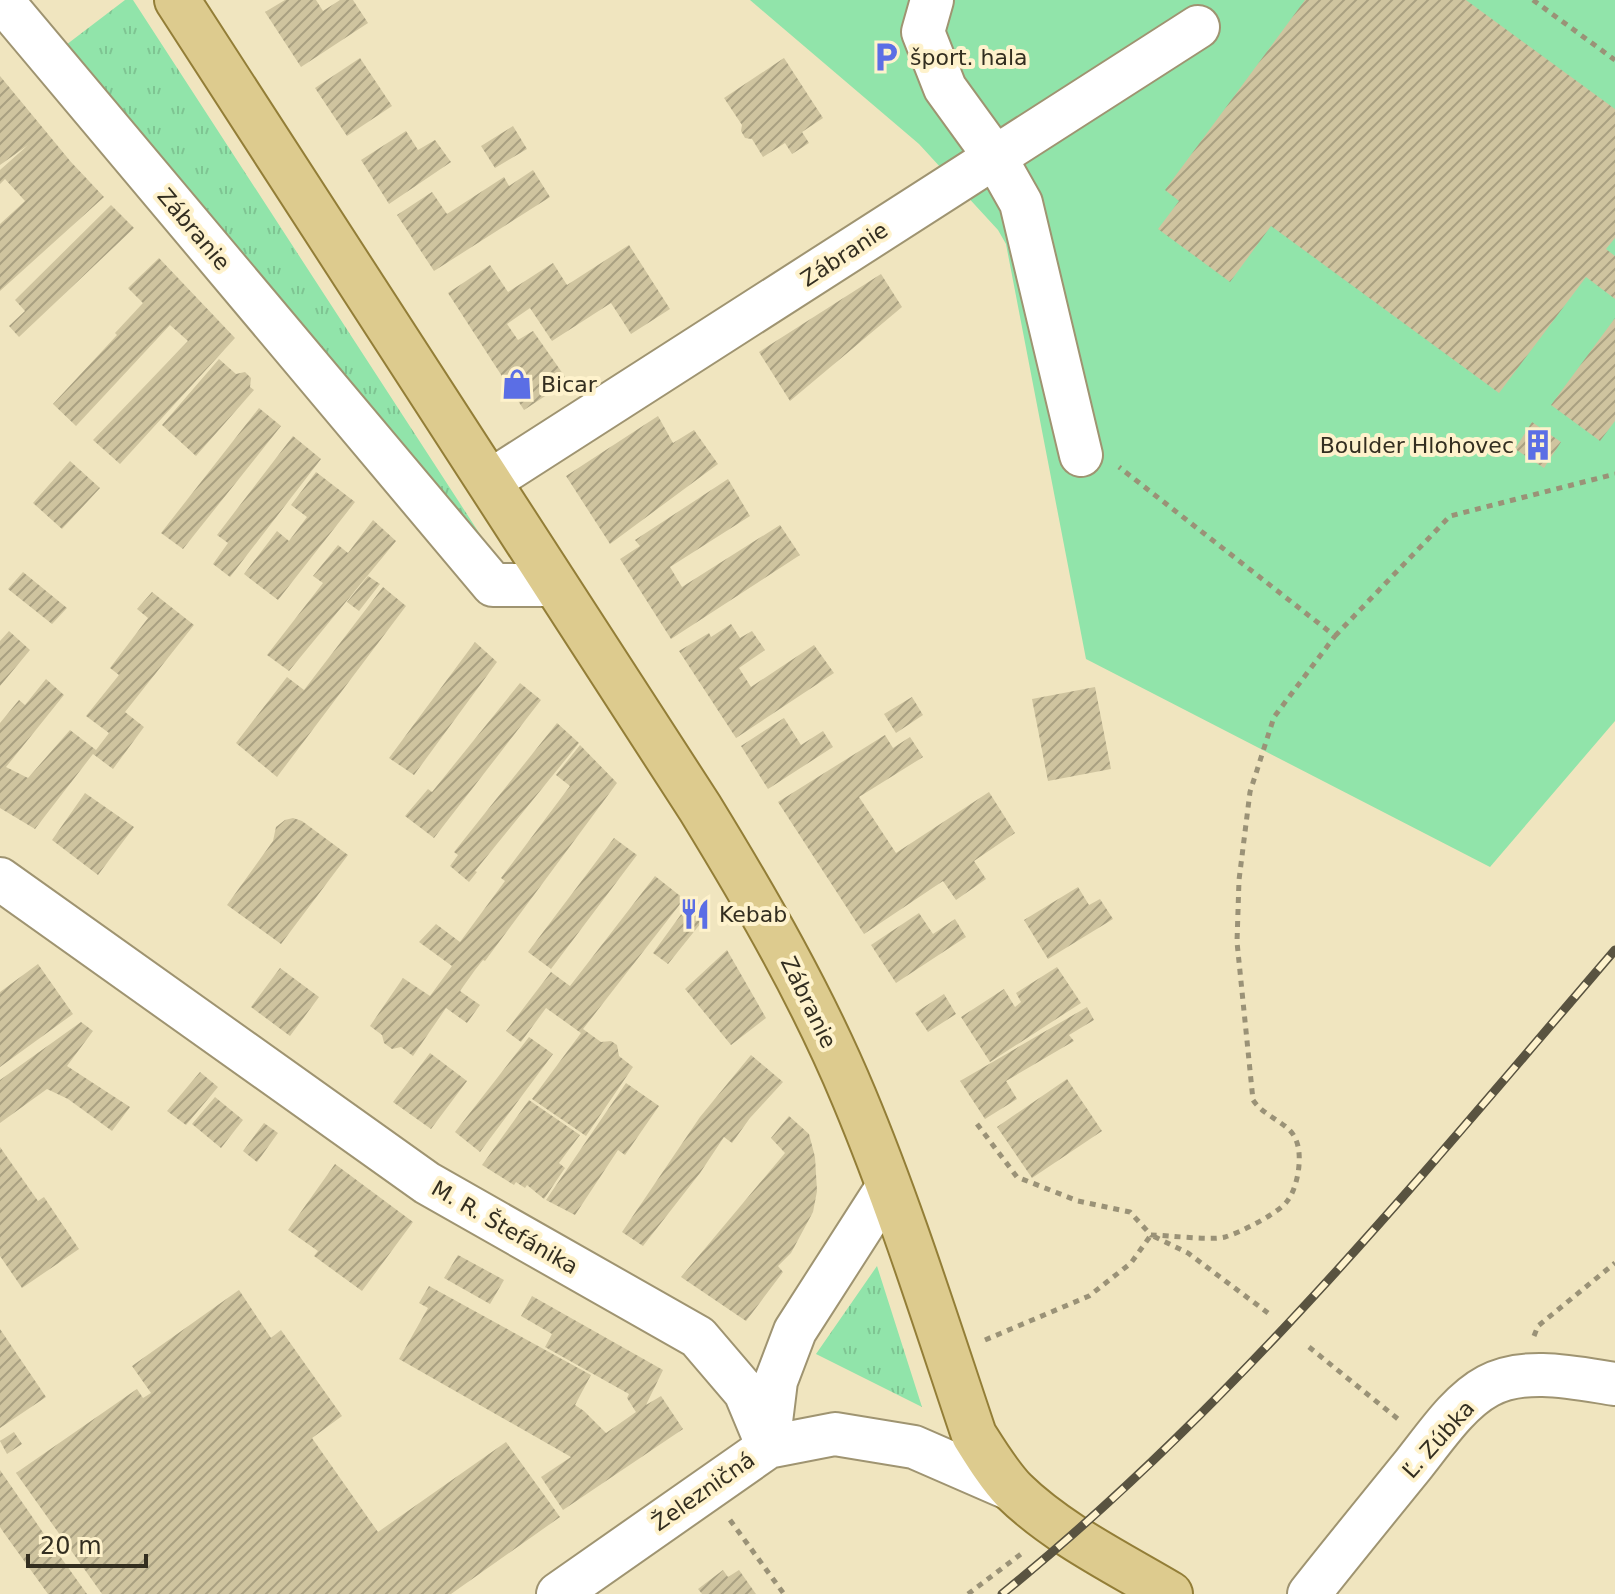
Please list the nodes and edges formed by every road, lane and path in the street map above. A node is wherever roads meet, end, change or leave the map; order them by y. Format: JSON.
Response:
{"nodes":[{"id":1,"x":177,"y":0,"type":"edge"},
{"id":2,"x":932,"y":0,"type":"edge"},
{"id":3,"x":1533,"y":0,"type":"edge"},
{"id":4,"x":10,"y":8,"type":"edge"},
{"id":5,"x":1198,"y":27,"type":"dead end"},
{"id":6,"x":1615,"y":60,"type":"edge"},
{"id":7,"x":995,"y":157,"type":"junction"},
{"id":8,"x":1081,"y":455,"type":"joint"},
{"id":9,"x":1615,"y":474,"type":"edge"},
{"id":10,"x":490,"y":481,"type":"junction"},
{"id":11,"x":556,"y":585,"type":"junction"},
{"id":12,"x":1335,"y":636,"type":"junction"},
{"id":13,"x":0,"y":879,"type":"edge"},
{"id":14,"x":977,"y":1124,"type":"dead end"},
{"id":15,"x":888,"y":1186,"type":"junction"},
{"id":16,"x":1151,"y":1235,"type":"junction"},
{"id":17,"x":1615,"y":1263,"type":"edge"},
{"id":18,"x":1268,"y":1313,"type":"dead end"},
{"id":19,"x":1309,"y":1347,"type":"dead end"},
{"id":20,"x":948,"y":1357,"type":"junction"},
{"id":21,"x":1529,"y":1377,"type":"junction"},
{"id":22,"x":1615,"y":1384,"type":"edge"},
{"id":23,"x":1430,"y":1444,"type":"junction"},
{"id":24,"x":768,"y":1447,"type":"junction"},
{"id":25,"x":1015,"y":1491,"type":"junction"},
{"id":26,"x":730,"y":1519,"type":"dead end"},
{"id":27,"x":1033,"y":1544,"type":"dead end"},
{"id":28,"x":558,"y":1594,"type":"edge"},
{"id":29,"x":784,"y":1594,"type":"edge"},
{"id":30,"x":968,"y":1594,"type":"edge"},
{"id":31,"x":1170,"y":1594,"type":"edge"},
{"id":32,"x":1309,"y":1594,"type":"edge"}],
"edges":[{"from":1,"to":10,"type":"main road","name":"Zábranie"},
{"from":2,"to":7,"type":"street"},
{"from":3,"to":6,"type":"path"},
{"from":4,"to":11,"type":"street","name":"Zábranie"},
{"from":5,"to":7,"type":"street","name":"Zábranie"},
{"from":7,"to":8,"type":"street"},
{"from":7,"to":10,"type":"street","name":"Zábranie"},
{"from":8,"to":12,"type":"path"},
{"from":9,"to":12,"type":"path"},
{"from":10,"to":11,"type":"main road","name":"Zábranie"},
{"from":11,"to":15,"type":"main road","name":"Zábranie"},
{"from":12,"to":16,"type":"path"},
{"from":13,"to":24,"type":"street","name":"M. R. Štefánika"},
{"from":14,"to":16,"type":"path"},
{"from":15,"to":20,"type":"main road","name":"Zábranie"},
{"from":15,"to":24,"type":"street","name":"Železničná"},
{"from":16,"to":18,"type":"path"},
{"from":16,"to":20,"type":"path"},
{"from":17,"to":21,"type":"path"},
{"from":19,"to":23,"type":"path"},
{"from":20,"to":25,"type":"main road","name":"Zábranie"},
{"from":21,"to":22,"type":"street","name":"Ľ. Zúbka"},
{"from":21,"to":23,"type":"street","name":"Ľ. Zúbka"},
{"from":23,"to":32,"type":"street","name":"Ľ. Zúbka"},
{"from":24,"to":25,"type":"street"},
{"from":24,"to":28,"type":"street","name":"Železničná"},
{"from":25,"to":31,"type":"main road","name":"Zábranie"},
{"from":26,"to":29,"type":"path"},
{"from":27,"to":30,"type":"path"}]}
